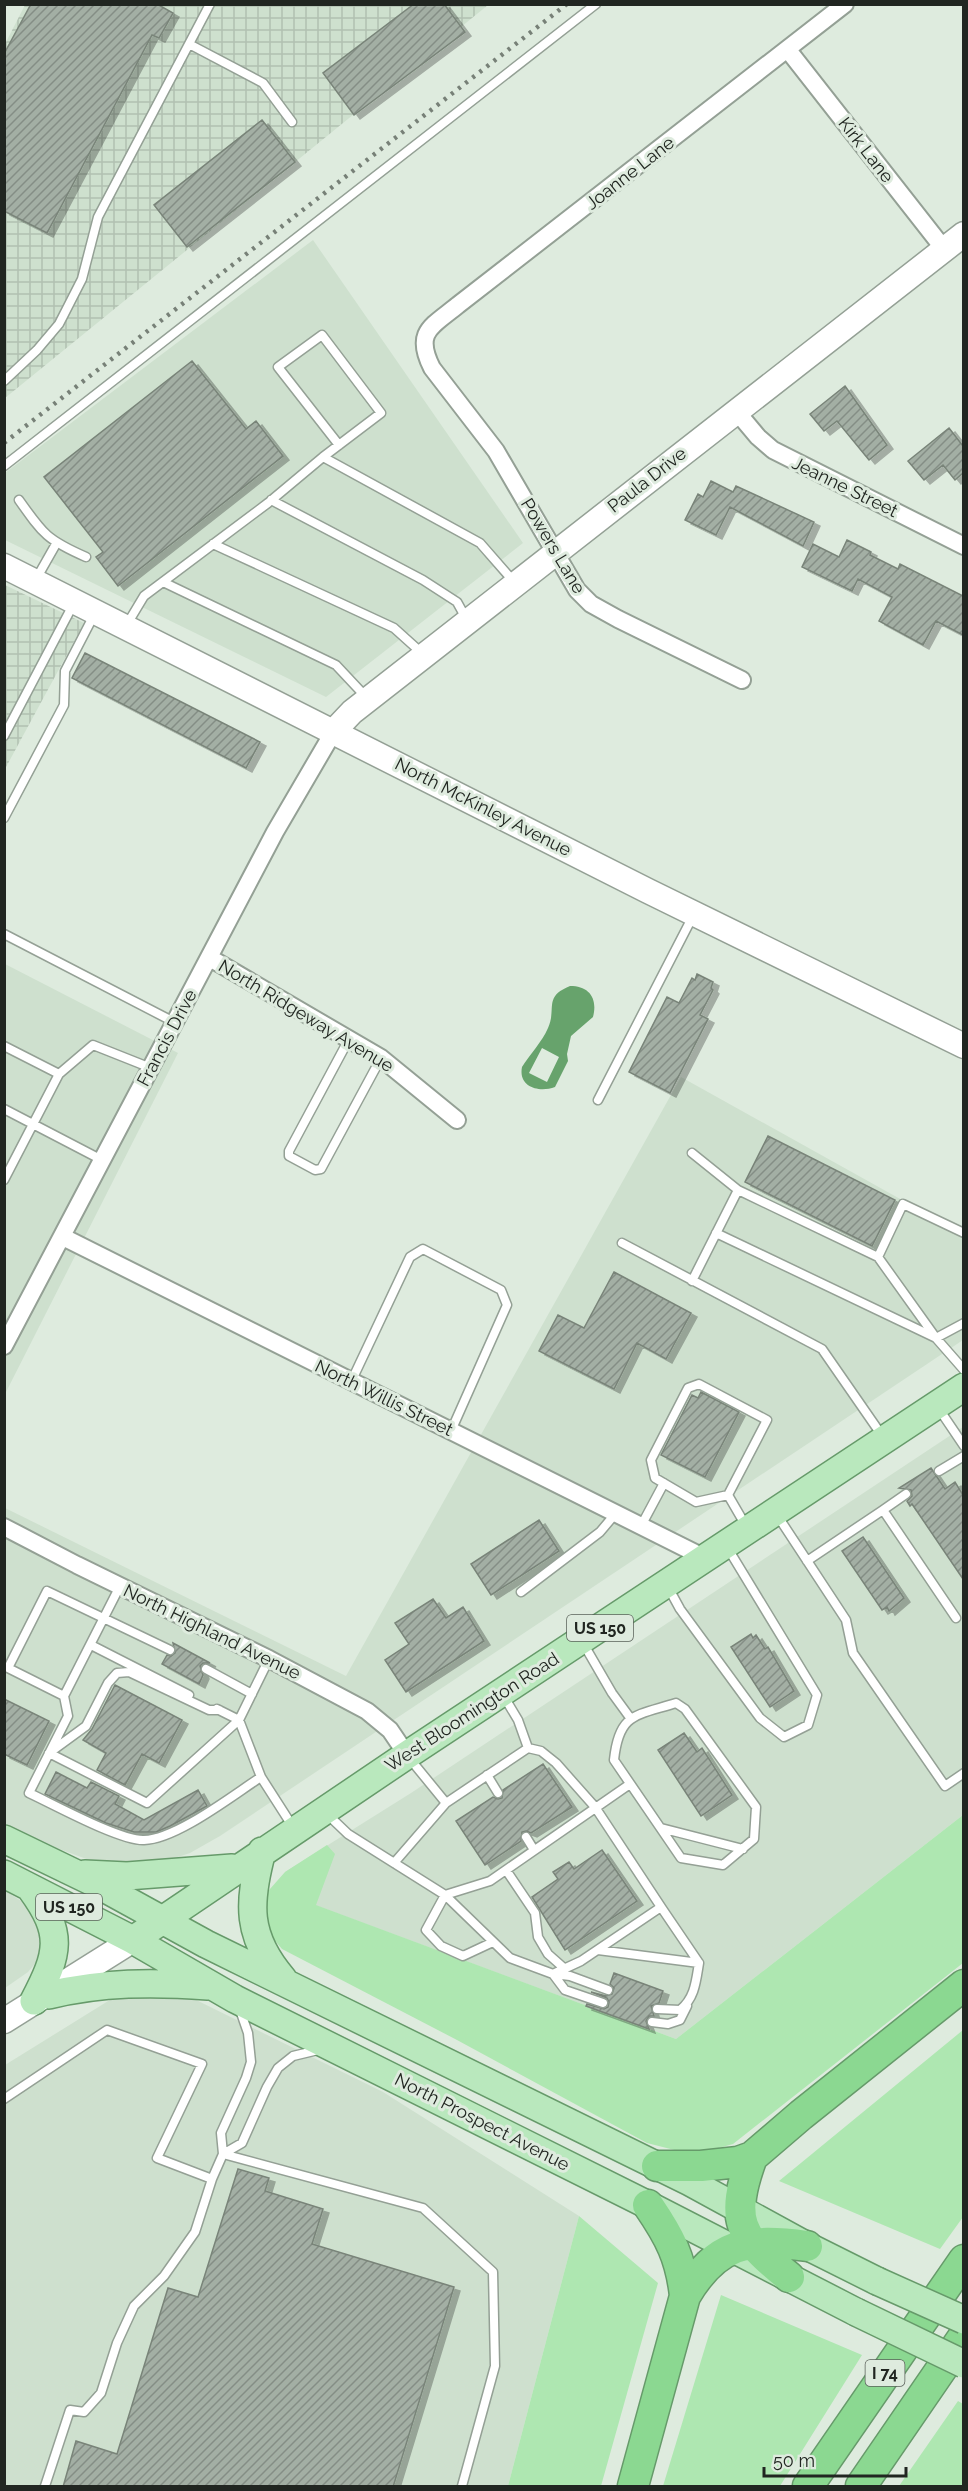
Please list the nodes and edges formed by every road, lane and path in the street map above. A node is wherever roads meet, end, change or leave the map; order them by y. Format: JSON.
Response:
{"nodes":[{"id":1,"x":210,"y":4,"type":"edge"},
{"id":2,"x":596,"y":4,"type":"edge"},
{"id":3,"x":845,"y":4,"type":"edge"},
{"id":4,"x":189,"y":44,"type":"junction"},
{"id":5,"x":788,"y":50,"type":"junction"},
{"id":6,"x":292,"y":122,"type":"dead end"},
{"id":7,"x":963,"y":234,"type":"edge"},
{"id":8,"x":944,"y":249,"type":"junction"},
{"id":9,"x":423,"y":346,"type":"joint"},
{"id":10,"x":4,"y":381,"type":"edge"},
{"id":11,"x":737,"y":412,"type":"junction"},
{"id":12,"x":339,"y":445,"type":"junction"},
{"id":13,"x":323,"y":457,"type":"junction"},
{"id":14,"x":4,"y":466,"type":"edge"},
{"id":15,"x":19,"y":500,"type":"dead end"},
{"id":16,"x":271,"y":500,"type":"junction"},
{"id":17,"x":56,"y":544,"type":"junction"},
{"id":18,"x":213,"y":544,"type":"junction"},
{"id":19,"x":963,"y":546,"type":"edge"},
{"id":20,"x":554,"y":553,"type":"junction"},
{"id":21,"x":86,"y":557,"type":"dead end"},
{"id":22,"x":4,"y":566,"type":"edge"},
{"id":23,"x":35,"y":581,"type":"junction"},
{"id":24,"x":163,"y":582,"type":"junction"},
{"id":25,"x":515,"y":583,"type":"junction"},
{"id":26,"x":85,"y":606,"type":"junction"},
{"id":27,"x":468,"y":621,"type":"junction"},
{"id":28,"x":126,"y":627,"type":"junction"},
{"id":29,"x":424,"y":656,"type":"junction"},
{"id":30,"x":742,"y":680,"type":"dead end"},
{"id":31,"x":368,"y":700,"type":"junction"},
{"id":32,"x":334,"y":731,"type":"junction"},
{"id":33,"x":4,"y":736,"type":"edge"},
{"id":34,"x":4,"y":818,"type":"edge"},
{"id":35,"x":694,"y":914,"type":"junction"},
{"id":36,"x":4,"y":934,"type":"edge"},
{"id":37,"x":210,"y":958,"type":"junction"},
{"id":38,"x":174,"y":1022,"type":"junction"},
{"id":39,"x":349,"y":1038,"type":"junction"},
{"id":40,"x":4,"y":1046,"type":"edge"},
{"id":41,"x":963,"y":1046,"type":"edge"},
{"id":42,"x":381,"y":1058,"type":"junction"},
{"id":43,"x":151,"y":1068,"type":"junction"},
{"id":44,"x":59,"y":1074,"type":"junction"},
{"id":45,"x":598,"y":1100,"type":"dead end"},
{"id":46,"x":4,"y":1109,"type":"edge"},
{"id":47,"x":457,"y":1120,"type":"dead end"},
{"id":48,"x":33,"y":1124,"type":"junction"},
{"id":49,"x":692,"y":1153,"type":"dead end"},
{"id":50,"x":103,"y":1161,"type":"junction"},
{"id":51,"x":4,"y":1180,"type":"edge"},
{"id":52,"x":738,"y":1190,"type":"junction"},
{"id":53,"x":716,"y":1233,"type":"junction"},
{"id":54,"x":963,"y":1233,"type":"edge"},
{"id":55,"x":63,"y":1237,"type":"junction"},
{"id":56,"x":622,"y":1243,"type":"dead end"},
{"id":57,"x":878,"y":1257,"type":"junction"},
{"id":58,"x":692,"y":1281,"type":"junction"},
{"id":59,"x":963,"y":1323,"type":"edge"},
{"id":60,"x":936,"y":1338,"type":"junction"},
{"id":61,"x":4,"y":1346,"type":"edge"},
{"id":62,"x":963,"y":1370,"type":"edge"},
{"id":63,"x":351,"y":1382,"type":"junction"},
{"id":64,"x":963,"y":1387,"type":"edge"},
{"id":65,"x":936,"y":1405,"type":"junction"},
{"id":66,"x":451,"y":1431,"type":"junction"},
{"id":67,"x":885,"y":1440,"type":"junction"},
{"id":68,"x":963,"y":1446,"type":"edge"},
{"id":69,"x":963,"y":1456,"type":"edge"},
{"id":70,"x":939,"y":1471,"type":"dead end"},
{"id":71,"x":664,"y":1483,"type":"junction"},
{"id":72,"x":906,"y":1494,"type":"dead end"},
{"id":73,"x":728,"y":1495,"type":"junction"},
{"id":74,"x":883,"y":1510,"type":"junction"},
{"id":75,"x":775,"y":1512,"type":"junction"},
{"id":76,"x":616,"y":1513,"type":"junction"},
{"id":77,"x":641,"y":1526,"type":"junction"},
{"id":78,"x":747,"y":1529,"type":"junction"},
{"id":79,"x":6,"y":1530,"type":"edge"},
{"id":80,"x":715,"y":1551,"type":"junction"},
{"id":81,"x":807,"y":1561,"type":"junction"},
{"id":82,"x":666,"y":1584,"type":"junction"},
{"id":83,"x":120,"y":1586,"type":"junction"},
{"id":84,"x":521,"y":1592,"type":"dead end"},
{"id":85,"x":956,"y":1618,"type":"dead end"},
{"id":86,"x":104,"y":1619,"type":"junction"},
{"id":87,"x":581,"y":1640,"type":"junction"},
{"id":88,"x":91,"y":1645,"type":"junction"},
{"id":89,"x":170,"y":1650,"type":"dead end"},
{"id":90,"x":269,"y":1659,"type":"junction"},
{"id":91,"x":206,"y":1669,"type":"dead end"},
{"id":92,"x":502,"y":1692,"type":"junction"},
{"id":93,"x":252,"y":1694,"type":"junction"},
{"id":94,"x":64,"y":1696,"type":"junction"},
{"id":95,"x":219,"y":1710,"type":"junction"},
{"id":96,"x":631,"y":1719,"type":"junction"},
{"id":97,"x":239,"y":1720,"type":"junction"},
{"id":98,"x":528,"y":1748,"type":"junction"},
{"id":99,"x":49,"y":1753,"type":"junction"},
{"id":100,"x":407,"y":1755,"type":"junction"},
{"id":101,"x":963,"y":1773,"type":"edge"},
{"id":102,"x":487,"y":1775,"type":"junction"},
{"id":103,"x":261,"y":1777,"type":"junction"},
{"id":104,"x":630,"y":1784,"type":"junction"},
{"id":105,"x":498,"y":1793,"type":"dead end"},
{"id":106,"x":446,"y":1803,"type":"junction"},
{"id":107,"x":595,"y":1807,"type":"junction"},
{"id":108,"x":324,"y":1811,"type":"junction"},
{"id":109,"x":661,"y":1828,"type":"junction"},
{"id":110,"x":295,"y":1829,"type":"junction"},
{"id":111,"x":526,"y":1837,"type":"dead end"},
{"id":112,"x":4,"y":1839,"type":"edge"},
{"id":113,"x":743,"y":1849,"type":"junction"},
{"id":114,"x":534,"y":1850,"type":"junction"},
{"id":115,"x":262,"y":1851,"type":"junction"},
{"id":116,"x":394,"y":1863,"type":"junction"},
{"id":117,"x":237,"y":1868,"type":"junction"},
{"id":118,"x":506,"y":1870,"type":"junction"},
{"id":119,"x":72,"y":1871,"type":"junction"},
{"id":120,"x":4,"y":1874,"type":"edge"},
{"id":121,"x":31,"y":1888,"type":"junction"},
{"id":122,"x":445,"y":1895,"type":"junction"},
{"id":123,"x":661,"y":1907,"type":"junction"},
{"id":124,"x":160,"y":1919,"type":"junction"},
{"id":125,"x":133,"y":1940,"type":"junction"},
{"id":126,"x":493,"y":1942,"type":"junction"},
{"id":127,"x":598,"y":1950,"type":"junction"},
{"id":128,"x":699,"y":1963,"type":"junction"},
{"id":129,"x":565,"y":1969,"type":"junction"},
{"id":130,"x":553,"y":1974,"type":"junction"},
{"id":131,"x":288,"y":1984,"type":"junction"},
{"id":132,"x":963,"y":1985,"type":"edge"},
{"id":133,"x":608,"y":1990,"type":"dead end"},
{"id":134,"x":223,"y":1993,"type":"junction"},
{"id":135,"x":42,"y":1998,"type":"junction"},
{"id":136,"x":689,"y":2002,"type":"junction"},
{"id":137,"x":603,"y":2003,"type":"dead end"},
{"id":138,"x":657,"y":2009,"type":"dead end"},
{"id":139,"x":4,"y":2021,"type":"edge"},
{"id":140,"x":652,"y":2022,"type":"dead end"},
{"id":141,"x":333,"y":2048,"type":"junction"},
{"id":142,"x":4,"y":2099,"type":"edge"},
{"id":143,"x":223,"y":2154,"type":"junction"},
{"id":144,"x":752,"y":2157,"type":"junction"},
{"id":145,"x":657,"y":2166,"type":"junction"},
{"id":146,"x":212,"y":2179,"type":"junction"},
{"id":147,"x":648,"y":2205,"type":"junction"},
{"id":148,"x":740,"y":2209,"type":"junction"},
{"id":149,"x":742,"y":2246,"type":"junction"},
{"id":150,"x":807,"y":2246,"type":"junction"},
{"id":151,"x":963,"y":2260,"type":"edge"},
{"id":152,"x":789,"y":2277,"type":"joint"},
{"id":153,"x":685,"y":2296,"type":"junction"},
{"id":154,"x":963,"y":2320,"type":"edge"},
{"id":155,"x":963,"y":2336,"type":"edge"},
{"id":156,"x":963,"y":2364,"type":"edge"},
{"id":157,"x":45,"y":2487,"type":"edge"},
{"id":158,"x":462,"y":2487,"type":"edge"},
{"id":159,"x":633,"y":2487,"type":"edge"},
{"id":160,"x":808,"y":2487,"type":"edge"},
{"id":161,"x":861,"y":2487,"type":"edge"}],
"edges":[{"from":1,"to":4,"type":"lane"},
{"from":2,"to":14,"type":"lane"},
{"from":3,"to":5,"type":"street","name":"Joanne Lane"},
{"from":4,"to":6,"type":"lane"},
{"from":4,"to":10,"type":"lane"},
{"from":5,"to":8,"type":"street","name":"Kirk Lane"},
{"from":5,"to":9,"type":"street","name":"Joanne Lane"},
{"from":7,"to":8,"type":"street","name":"Paula Drive"},
{"from":8,"to":11,"type":"street","name":"Paula Drive"},
{"from":9,"to":20,"type":"street","name":"Powers Lane"},
{"from":11,"to":19,"type":"street","name":"Jeanne Street"},
{"from":11,"to":20,"type":"street","name":"Paula Drive"},
{"from":12,"to":12,"type":"lane"},
{"from":12,"to":13,"type":"lane"},
{"from":13,"to":16,"type":"lane"},
{"from":13,"to":25,"type":"lane"},
{"from":15,"to":17,"type":"lane"},
{"from":16,"to":18,"type":"lane"},
{"from":16,"to":27,"type":"lane"},
{"from":17,"to":21,"type":"lane"},
{"from":17,"to":23,"type":"lane"},
{"from":18,"to":24,"type":"lane"},
{"from":18,"to":29,"type":"lane"},
{"from":20,"to":25,"type":"street","name":"Paula Drive"},
{"from":20,"to":30,"type":"street","name":"Powers Lane"},
{"from":22,"to":23,"type":"street","name":"North McKinley Avenue"},
{"from":23,"to":26,"type":"street","name":"North McKinley Avenue"},
{"from":24,"to":28,"type":"lane"},
{"from":24,"to":31,"type":"lane"},
{"from":25,"to":27,"type":"street","name":"Paula Drive"},
{"from":26,"to":28,"type":"street","name":"North McKinley Avenue"},
{"from":26,"to":33,"type":"lane"},
{"from":26,"to":34,"type":"lane"},
{"from":27,"to":29,"type":"street","name":"Paula Drive"},
{"from":28,"to":32,"type":"street","name":"North McKinley Avenue"},
{"from":29,"to":31,"type":"street","name":"Paula Drive"},
{"from":31,"to":32,"type":"street","name":"Paula Drive"},
{"from":32,"to":35,"type":"street","name":"North McKinley Avenue"},
{"from":32,"to":37,"type":"street","name":"Francis Drive"},
{"from":35,"to":41,"type":"street","name":"North McKinley Avenue"},
{"from":35,"to":45,"type":"lane"},
{"from":36,"to":38,"type":"lane"},
{"from":37,"to":38,"type":"street","name":"Francis Drive"},
{"from":37,"to":39,"type":"street","name":"North Ridgeway Avenue"},
{"from":38,"to":43,"type":"street","name":"Francis Drive"},
{"from":39,"to":42,"type":"street","name":"North Ridgeway Avenue"},
{"from":39,"to":42,"type":"lane"},
{"from":40,"to":44,"type":"lane"},
{"from":42,"to":47,"type":"street","name":"North Ridgeway Avenue"},
{"from":43,"to":44,"type":"lane"},
{"from":43,"to":50,"type":"street","name":"Francis Drive"},
{"from":44,"to":48,"type":"lane"},
{"from":46,"to":48,"type":"lane"},
{"from":48,"to":50,"type":"lane"},
{"from":48,"to":51,"type":"lane"},
{"from":49,"to":52,"type":"lane"},
{"from":50,"to":55,"type":"street","name":"Francis Drive"},
{"from":52,"to":53,"type":"lane"},
{"from":52,"to":57,"type":"lane"},
{"from":53,"to":58,"type":"lane"},
{"from":53,"to":60,"type":"lane"},
{"from":54,"to":57,"type":"lane"},
{"from":55,"to":61,"type":"street","name":"Francis Drive"},
{"from":55,"to":63,"type":"street","name":"North Willis Street"},
{"from":56,"to":58,"type":"lane"},
{"from":57,"to":60,"type":"lane"},
{"from":58,"to":67,"type":"lane"},
{"from":59,"to":60,"type":"lane"},
{"from":60,"to":62,"type":"lane"},
{"from":63,"to":66,"type":"street","name":"North Willis Street"},
{"from":63,"to":66,"type":"lane"},
{"from":64,"to":65,"type":"main road","name":"West Bloomington Road","number":"US 150"},
{"from":65,"to":67,"type":"main road","name":"West Bloomington Road","number":"US 150"},
{"from":65,"to":68,"type":"lane"},
{"from":66,"to":76,"type":"street","name":"North Willis Street"},
{"from":67,"to":75,"type":"main road","name":"West Bloomington Road","number":"US 150"},
{"from":69,"to":70,"type":"lane"},
{"from":71,"to":73,"type":"lane"},
{"from":71,"to":73,"type":"lane"},
{"from":71,"to":77,"type":"lane"},
{"from":72,"to":74,"type":"lane"},
{"from":73,"to":78,"type":"lane"},
{"from":74,"to":81,"type":"lane"},
{"from":74,"to":85,"type":"lane"},
{"from":75,"to":78,"type":"main road","name":"West Bloomington Road","number":"US 150"},
{"from":75,"to":81,"type":"lane"},
{"from":76,"to":77,"type":"street","name":"North Willis Street"},
{"from":76,"to":84,"type":"lane"},
{"from":77,"to":80,"type":"street","name":"North Willis Street"},
{"from":78,"to":80,"type":"main road","name":"West Bloomington Road","number":"US 150"},
{"from":79,"to":83,"type":"street","name":"North Highland Avenue"},
{"from":80,"to":82,"type":"main road","name":"West Bloomington Road","number":"US 150"},
{"from":80,"to":82,"type":"lane"},
{"from":81,"to":101,"type":"lane"},
{"from":82,"to":87,"type":"main road","name":"West Bloomington Road","number":"US 150"},
{"from":83,"to":86,"type":"lane"},
{"from":83,"to":90,"type":"street","name":"North Highland Avenue"},
{"from":86,"to":88,"type":"lane"},
{"from":86,"to":89,"type":"lane"},
{"from":86,"to":94,"type":"lane"},
{"from":87,"to":92,"type":"main road","name":"West Bloomington Road","number":"US 150"},
{"from":87,"to":96,"type":"lane"},
{"from":88,"to":94,"type":"lane"},
{"from":88,"to":95,"type":"lane"},
{"from":90,"to":93,"type":"lane"},
{"from":90,"to":100,"type":"street","name":"North Highland Avenue"},
{"from":91,"to":93,"type":"lane"},
{"from":92,"to":98,"type":"lane"},
{"from":92,"to":100,"type":"main road","name":"West Bloomington Road","number":"US 150"},
{"from":93,"to":97,"type":"lane"},
{"from":94,"to":99,"type":"lane"},
{"from":95,"to":97,"type":"lane"},
{"from":95,"to":99,"type":"lane"},
{"from":96,"to":104,"type":"lane"},
{"from":96,"to":113,"type":"lane"},
{"from":97,"to":99,"type":"lane"},
{"from":97,"to":103,"type":"lane"},
{"from":98,"to":102,"type":"lane"},
{"from":98,"to":107,"type":"lane"},
{"from":99,"to":103,"type":"lane"},
{"from":100,"to":106,"type":"lane"},
{"from":100,"to":108,"type":"main road","name":"West Bloomington Road","number":"US 150"},
{"from":102,"to":105,"type":"lane"},
{"from":102,"to":106,"type":"lane"},
{"from":103,"to":110,"type":"lane"},
{"from":104,"to":107,"type":"lane"},
{"from":104,"to":109,"type":"lane"},
{"from":106,"to":116,"type":"lane"},
{"from":107,"to":114,"type":"lane"},
{"from":107,"to":123,"type":"lane"},
{"from":108,"to":110,"type":"main road","name":"West Bloomington Road","number":"US 150"},
{"from":108,"to":116,"type":"lane"},
{"from":109,"to":113,"type":"lane"},
{"from":109,"to":113,"type":"lane"},
{"from":110,"to":115,"type":"main road","name":"West Bloomington Road","number":"US 150"},
{"from":111,"to":114,"type":"lane"},
{"from":112,"to":119,"type":"main road","name":"North Prospect Avenue","number":"US 150"},
{"from":114,"to":118,"type":"lane"},
{"from":115,"to":117,"type":"main road","name":"West Bloomington Road","number":"US 150"},
{"from":115,"to":131,"type":"main road"},
{"from":116,"to":122,"type":"lane"},
{"from":117,"to":119,"type":"main road"},
{"from":117,"to":124,"type":"main road","name":"West Bloomington Road","number":"US 150"},
{"from":118,"to":122,"type":"lane"},
{"from":118,"to":129,"type":"lane"},
{"from":119,"to":124,"type":"main road","name":"North Prospect Avenue"},
{"from":120,"to":121,"type":"main road","name":"North Prospect Avenue","number":"US 150"},
{"from":121,"to":125,"type":"main road","name":"North Prospect Avenue","number":"US 150"},
{"from":121,"to":135,"type":"main road"},
{"from":122,"to":126,"type":"lane"},
{"from":122,"to":126,"type":"lane"},
{"from":123,"to":127,"type":"lane"},
{"from":123,"to":128,"type":"lane"},
{"from":124,"to":125,"type":"main road","name":"West Bloomington Road","number":"US 150"},
{"from":124,"to":131,"type":"main road","name":"North Prospect Avenue"},
{"from":125,"to":134,"type":"main road","name":"North Prospect Avenue"},
{"from":125,"to":135,"type":"street"},
{"from":126,"to":130,"type":"lane"},
{"from":127,"to":128,"type":"lane"},
{"from":127,"to":129,"type":"lane"},
{"from":128,"to":136,"type":"lane"},
{"from":129,"to":130,"type":"lane"},
{"from":130,"to":133,"type":"lane"},
{"from":130,"to":137,"type":"lane"},
{"from":131,"to":145,"type":"main road","name":"North Prospect Avenue"},
{"from":132,"to":144,"type":"highway"},
{"from":134,"to":135,"type":"main road"},
{"from":134,"to":141,"type":"main road","name":"North Prospect Avenue"},
{"from":134,"to":143,"type":"lane"},
{"from":135,"to":139,"type":"street"},
{"from":136,"to":138,"type":"lane"},
{"from":136,"to":140,"type":"lane"},
{"from":141,"to":143,"type":"lane"},
{"from":141,"to":147,"type":"main road","name":"North Prospect Avenue"},
{"from":142,"to":146,"type":"lane"},
{"from":143,"to":146,"type":"lane"},
{"from":143,"to":158,"type":"lane"},
{"from":144,"to":145,"type":"highway"},
{"from":144,"to":148,"type":"highway"},
{"from":145,"to":148,"type":"main road","name":"North Prospect Avenue"},
{"from":146,"to":157,"type":"lane"},
{"from":147,"to":149,"type":"main road","name":"North Prospect Avenue"},
{"from":147,"to":153,"type":"highway"},
{"from":148,"to":149,"type":"highway"},
{"from":148,"to":150,"type":"main road","name":"North Prospect Avenue"},
{"from":149,"to":150,"type":"highway"},
{"from":149,"to":152,"type":"highway"},
{"from":149,"to":153,"type":"highway"},
{"from":150,"to":154,"type":"main road","name":"North Prospect Avenue","bridge":true},
{"from":151,"to":160,"type":"highway","number":"I 74"},
{"from":152,"to":156,"type":"main road","bridge":true},
{"from":153,"to":159,"type":"highway"},
{"from":155,"to":161,"type":"highway","number":"I 74"}]}
